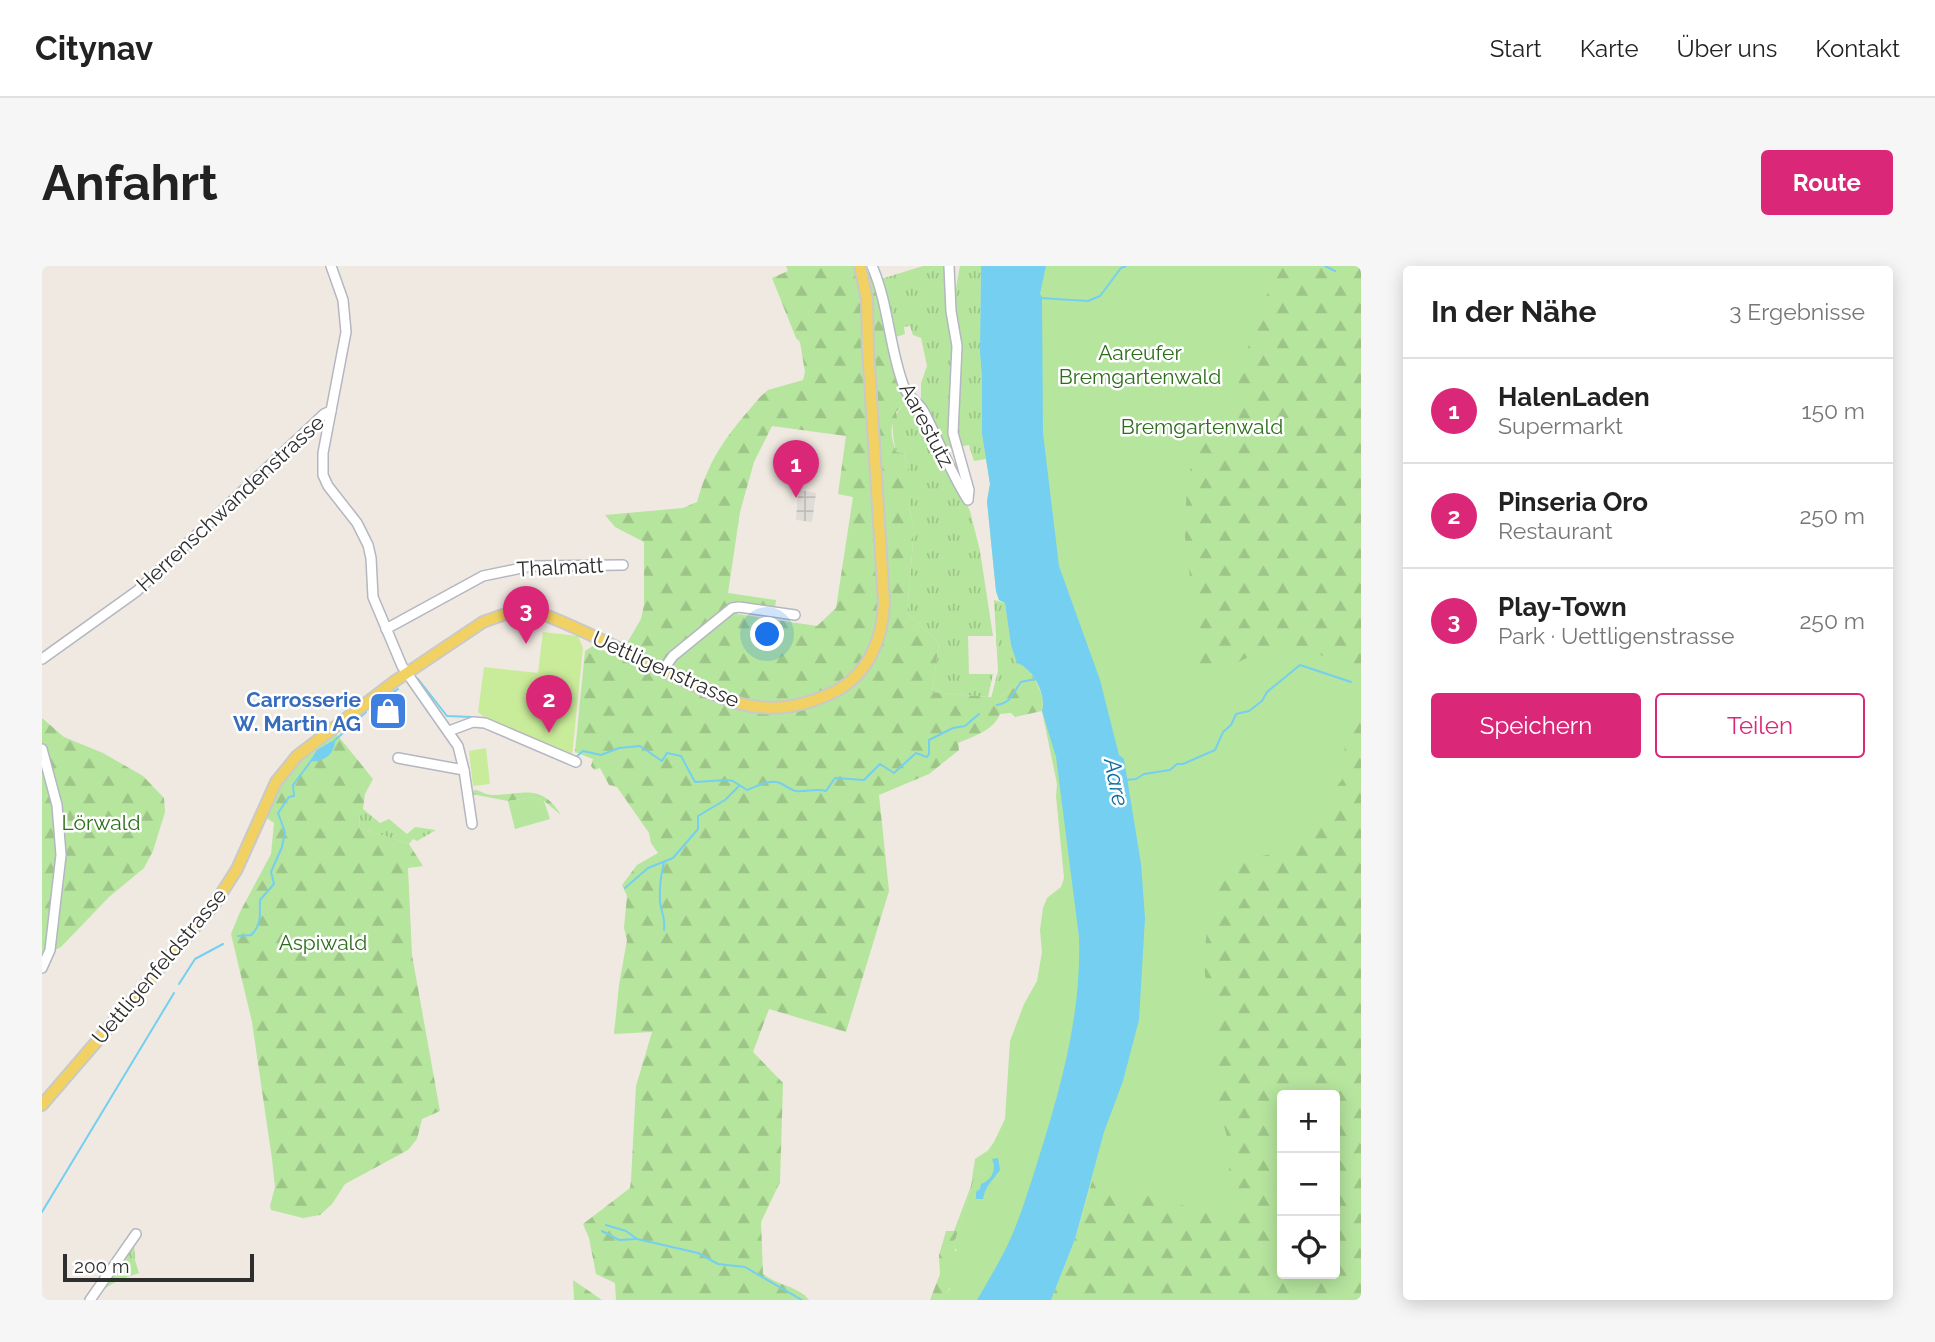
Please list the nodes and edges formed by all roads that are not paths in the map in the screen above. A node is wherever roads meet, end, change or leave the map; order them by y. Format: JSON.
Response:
{"nodes":[{"id":1,"x":331,"y":266,"type":"edge"},
{"id":2,"x":860,"y":266,"type":"edge"},
{"id":3,"x":872,"y":266,"type":"edge"},
{"id":4,"x":949,"y":266,"type":"edge"},
{"id":5,"x":331,"y":411,"type":"junction"},
{"id":6,"x":623,"y":565,"type":"dead end"},
{"id":7,"x":795,"y":615,"type":"dead end"},
{"id":8,"x":386,"y":629,"type":"junction"},
{"id":9,"x":42,"y":659,"type":"edge"},
{"id":10,"x":663,"y":670,"type":"junction"},
{"id":11,"x":407,"y":673,"type":"junction"},
{"id":12,"x":449,"y":731,"type":"junction"},
{"id":13,"x":42,"y":749,"type":"edge"},
{"id":14,"x":398,"y":758,"type":"dead end"},
{"id":15,"x":576,"y":762,"type":"dead end"},
{"id":16,"x":464,"y":770,"type":"junction"},
{"id":17,"x":472,"y":824,"type":"dead end"},
{"id":18,"x":42,"y":968,"type":"edge"},
{"id":19,"x":42,"y":1105,"type":"edge"},
{"id":20,"x":136,"y":1234,"type":"dead end"},
{"id":21,"x":90,"y":1300,"type":"edge"}],
"edges":[{"from":1,"to":5,"type":"street","name":"Herrenschwandenstrasse"},
{"from":2,"to":10,"type":"main road","name":"Uettligenstrasse"},
{"from":3,"to":4,"type":"street","name":"Aarestutz"},
{"from":5,"to":8,"type":"street"},
{"from":5,"to":9,"type":"street","name":"Herrenschwandenstrasse"},
{"from":6,"to":8,"type":"street","name":"Thalmatt"},
{"from":7,"to":10,"type":"street"},
{"from":8,"to":11,"type":"street"},
{"from":10,"to":11,"type":"main road","name":"Uettligenstrasse"},
{"from":11,"to":12,"type":"street"},
{"from":11,"to":19,"type":"main road","name":"Uettligenfeldstrasse"},
{"from":12,"to":15,"type":"street"},
{"from":12,"to":16,"type":"street"},
{"from":13,"to":18,"type":"street"},
{"from":14,"to":16,"type":"street"},
{"from":16,"to":17,"type":"street"},
{"from":20,"to":21,"type":"street"}]}
